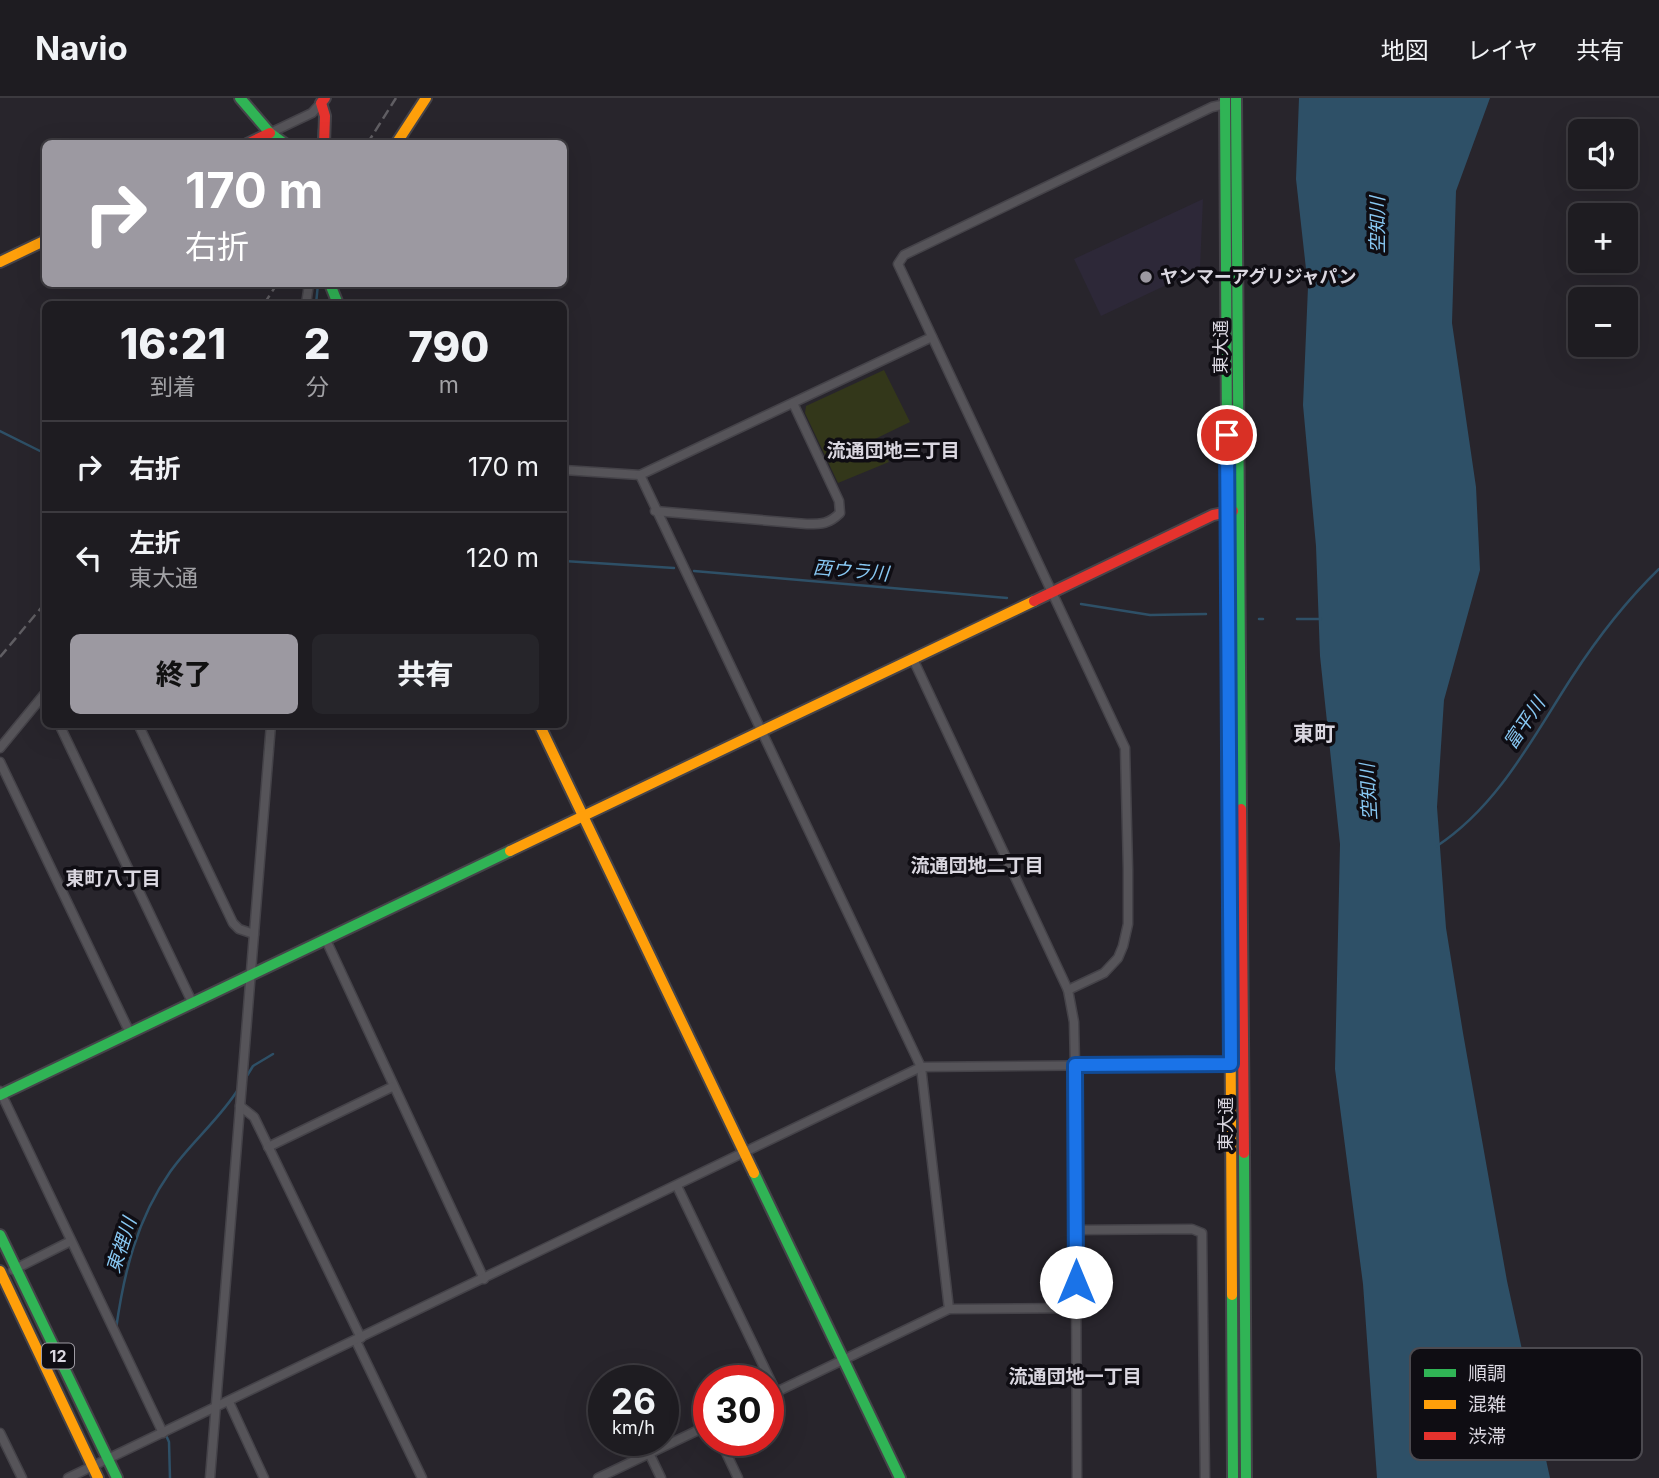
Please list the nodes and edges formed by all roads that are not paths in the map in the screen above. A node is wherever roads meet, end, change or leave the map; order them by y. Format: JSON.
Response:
{"nodes":[{"id":1,"x":240,"y":98,"type":"edge"},
{"id":2,"x":426,"y":98,"type":"edge"},
{"id":3,"x":323,"y":100,"type":"edge"},
{"id":4,"x":1230,"y":101,"type":"edge"},
{"id":5,"x":270,"y":133,"type":"junction"},
{"id":6,"x":255,"y":140,"type":"edge"},
{"id":7,"x":280,"y":140,"type":"edge"},
{"id":8,"x":324,"y":140,"type":"edge"},
{"id":9,"x":400,"y":140,"type":"edge"},
{"id":10,"x":42,"y":242,"type":"edge"},
{"id":11,"x":0,"y":262,"type":"edge"},
{"id":12,"x":932,"y":337,"type":"junction"},
{"id":13,"x":793,"y":403,"type":"junction"},
{"id":14,"x":567,"y":470,"type":"edge"},
{"id":15,"x":640,"y":475,"type":"junction"},
{"id":16,"x":1240,"y":510,"type":"junction"},
{"id":17,"x":655,"y":511,"type":"junction"},
{"id":18,"x":1227,"y":511,"type":"junction"},
{"id":19,"x":1053,"y":591,"type":"junction"},
{"id":20,"x":913,"y":659,"type":"junction"},
{"id":21,"x":42,"y":698,"type":"edge"},
{"id":22,"x":61,"y":728,"type":"edge"},
{"id":23,"x":140,"y":728,"type":"edge"},
{"id":24,"x":271,"y":728,"type":"edge"},
{"id":25,"x":541,"y":728,"type":"edge"},
{"id":26,"x":761,"y":731,"type":"junction"},
{"id":27,"x":0,"y":748,"type":"edge"},
{"id":28,"x":0,"y":762,"type":"edge"},
{"id":29,"x":583,"y":816,"type":"junction"},
{"id":30,"x":254,"y":934,"type":"junction"},
{"id":31,"x":326,"y":940,"type":"junction"},
{"id":32,"x":249,"y":976,"type":"junction"},
{"id":33,"x":1068,"y":990,"type":"junction"},
{"id":34,"x":193,"y":1004,"type":"junction"},
{"id":35,"x":130,"y":1034,"type":"junction"},
{"id":36,"x":1231,"y":1064,"type":"junction"},
{"id":37,"x":1243,"y":1064,"type":"junction"},
{"id":38,"x":1075,"y":1065,"type":"junction"},
{"id":39,"x":921,"y":1067,"type":"junction"},
{"id":40,"x":393,"y":1087,"type":"junction"},
{"id":41,"x":0,"y":1093,"type":"edge"},
{"id":42,"x":240,"y":1106,"type":"junction"},
{"id":43,"x":268,"y":1147,"type":"junction"},
{"id":44,"x":745,"y":1153,"type":"junction"},
{"id":45,"x":677,"y":1186,"type":"junction"},
{"id":46,"x":1076,"y":1230,"type":"junction"},
{"id":47,"x":0,"y":1235,"type":"edge"},
{"id":48,"x":69,"y":1242,"type":"junction"},
{"id":49,"x":16,"y":1269,"type":"junction"},
{"id":50,"x":1,"y":1273,"type":"edge"},
{"id":51,"x":484,"y":1279,"type":"junction"},
{"id":52,"x":1076,"y":1308,"type":"junction"},
{"id":53,"x":949,"y":1309,"type":"junction"},
{"id":54,"x":359,"y":1339,"type":"junction"},
{"id":55,"x":843,"y":1360,"type":"junction"},
{"id":56,"x":759,"y":1365,"type":"edge"},
{"id":57,"x":784,"y":1388,"type":"edge"},
{"id":58,"x":229,"y":1402,"type":"junction"},
{"id":59,"x":216,"y":1408,"type":"junction"},
{"id":60,"x":0,"y":1433,"type":"edge"},
{"id":61,"x":163,"y":1433,"type":"junction"},
{"id":62,"x":643,"y":1456,"type":"edge"},
{"id":63,"x":650,"y":1456,"type":"edge"},
{"id":64,"x":728,"y":1456,"type":"edge"},
{"id":65,"x":108,"y":1460,"type":"junction"},
{"id":66,"x":92,"y":1466,"type":"junction"},
{"id":67,"x":22,"y":1478,"type":"edge"},
{"id":68,"x":68,"y":1478,"type":"edge"},
{"id":69,"x":98,"y":1478,"type":"edge"},
{"id":70,"x":117,"y":1478,"type":"edge"},
{"id":71,"x":210,"y":1478,"type":"edge"},
{"id":72,"x":264,"y":1478,"type":"edge"},
{"id":73,"x":422,"y":1478,"type":"edge"},
{"id":74,"x":598,"y":1478,"type":"edge"},
{"id":75,"x":661,"y":1478,"type":"edge"},
{"id":76,"x":738,"y":1478,"type":"edge"},
{"id":77,"x":900,"y":1478,"type":"edge"},
{"id":78,"x":1077,"y":1478,"type":"edge"},
{"id":79,"x":1205,"y":1478,"type":"edge"},
{"id":80,"x":1233,"y":1478,"type":"edge"},
{"id":81,"x":1246,"y":1478,"type":"edge"}],
"edges":[{"from":1,"to":5,"type":"main road"},
{"from":2,"to":9,"type":"main road"},
{"from":3,"to":5,"type":"street"},
{"from":3,"to":8,"type":"main road"},
{"from":4,"to":12,"type":"street"},
{"from":4,"to":16,"type":"main road","name":"東大通"},
{"from":4,"to":18,"type":"main road","name":"東大通"},
{"from":5,"to":6,"type":"main road"},
{"from":5,"to":7,"type":"main road"},
{"from":10,"to":11,"type":"main road"},
{"from":12,"to":13,"type":"street"},
{"from":12,"to":19,"type":"street"},
{"from":13,"to":15,"type":"street"},
{"from":13,"to":17,"type":"street"},
{"from":14,"to":15,"type":"street"},
{"from":15,"to":17,"type":"street"},
{"from":16,"to":18,"type":"main road"},
{"from":16,"to":37,"type":"main road","name":"東大通"},
{"from":17,"to":26,"type":"street"},
{"from":18,"to":19,"type":"main road"},
{"from":18,"to":36,"type":"main road","name":"東大通"},
{"from":19,"to":20,"type":"main road"},
{"from":19,"to":33,"type":"street"},
{"from":20,"to":26,"type":"main road"},
{"from":20,"to":33,"type":"street"},
{"from":21,"to":27,"type":"street"},
{"from":22,"to":34,"type":"street"},
{"from":23,"to":30,"type":"street"},
{"from":24,"to":30,"type":"street"},
{"from":25,"to":29,"type":"main road"},
{"from":26,"to":29,"type":"main road"},
{"from":26,"to":39,"type":"street"},
{"from":28,"to":35,"type":"street"},
{"from":29,"to":31,"type":"main road"},
{"from":29,"to":44,"type":"main road"},
{"from":30,"to":32,"type":"street"},
{"from":31,"to":32,"type":"main road"},
{"from":31,"to":40,"type":"street"},
{"from":32,"to":34,"type":"main road"},
{"from":32,"to":42,"type":"street"},
{"from":33,"to":38,"type":"street"},
{"from":34,"to":35,"type":"main road"},
{"from":35,"to":41,"type":"main road"},
{"from":36,"to":37,"type":"street"},
{"from":36,"to":38,"type":"street"},
{"from":36,"to":80,"type":"main road","name":"東大通"},
{"from":37,"to":81,"type":"main road","name":"東大通"},
{"from":38,"to":39,"type":"street"},
{"from":38,"to":46,"type":"street"},
{"from":39,"to":44,"type":"street"},
{"from":39,"to":53,"type":"street"},
{"from":40,"to":43,"type":"street"},
{"from":40,"to":51,"type":"street"},
{"from":41,"to":48,"type":"street"},
{"from":42,"to":43,"type":"street"},
{"from":42,"to":59,"type":"street"},
{"from":43,"to":54,"type":"street"},
{"from":44,"to":45,"type":"street"},
{"from":44,"to":55,"type":"main road"},
{"from":45,"to":51,"type":"street"},
{"from":45,"to":56,"type":"street"},
{"from":46,"to":52,"type":"street"},
{"from":46,"to":79,"type":"street"},
{"from":47,"to":49,"type":"main road","number":"12"},
{"from":48,"to":49,"type":"street"},
{"from":48,"to":61,"type":"street"},
{"from":49,"to":50,"type":"street"},
{"from":49,"to":65,"type":"main road","number":"12"},
{"from":50,"to":66,"type":"main road","number":"12"},
{"from":51,"to":54,"type":"street"},
{"from":52,"to":53,"type":"street"},
{"from":52,"to":78,"type":"street"},
{"from":53,"to":55,"type":"street"},
{"from":54,"to":58,"type":"street"},
{"from":54,"to":73,"type":"street"},
{"from":55,"to":57,"type":"street"},
{"from":55,"to":77,"type":"main road"},
{"from":58,"to":59,"type":"street"},
{"from":58,"to":72,"type":"street"},
{"from":59,"to":61,"type":"street"},
{"from":59,"to":71,"type":"street"},
{"from":60,"to":67,"type":"street"},
{"from":61,"to":65,"type":"street"},
{"from":62,"to":74,"type":"street"},
{"from":63,"to":75,"type":"street"},
{"from":64,"to":76,"type":"street"},
{"from":65,"to":66,"type":"street"},
{"from":65,"to":70,"type":"main road","number":"12"},
{"from":66,"to":68,"type":"street"},
{"from":66,"to":69,"type":"main road","number":"12"}]}
